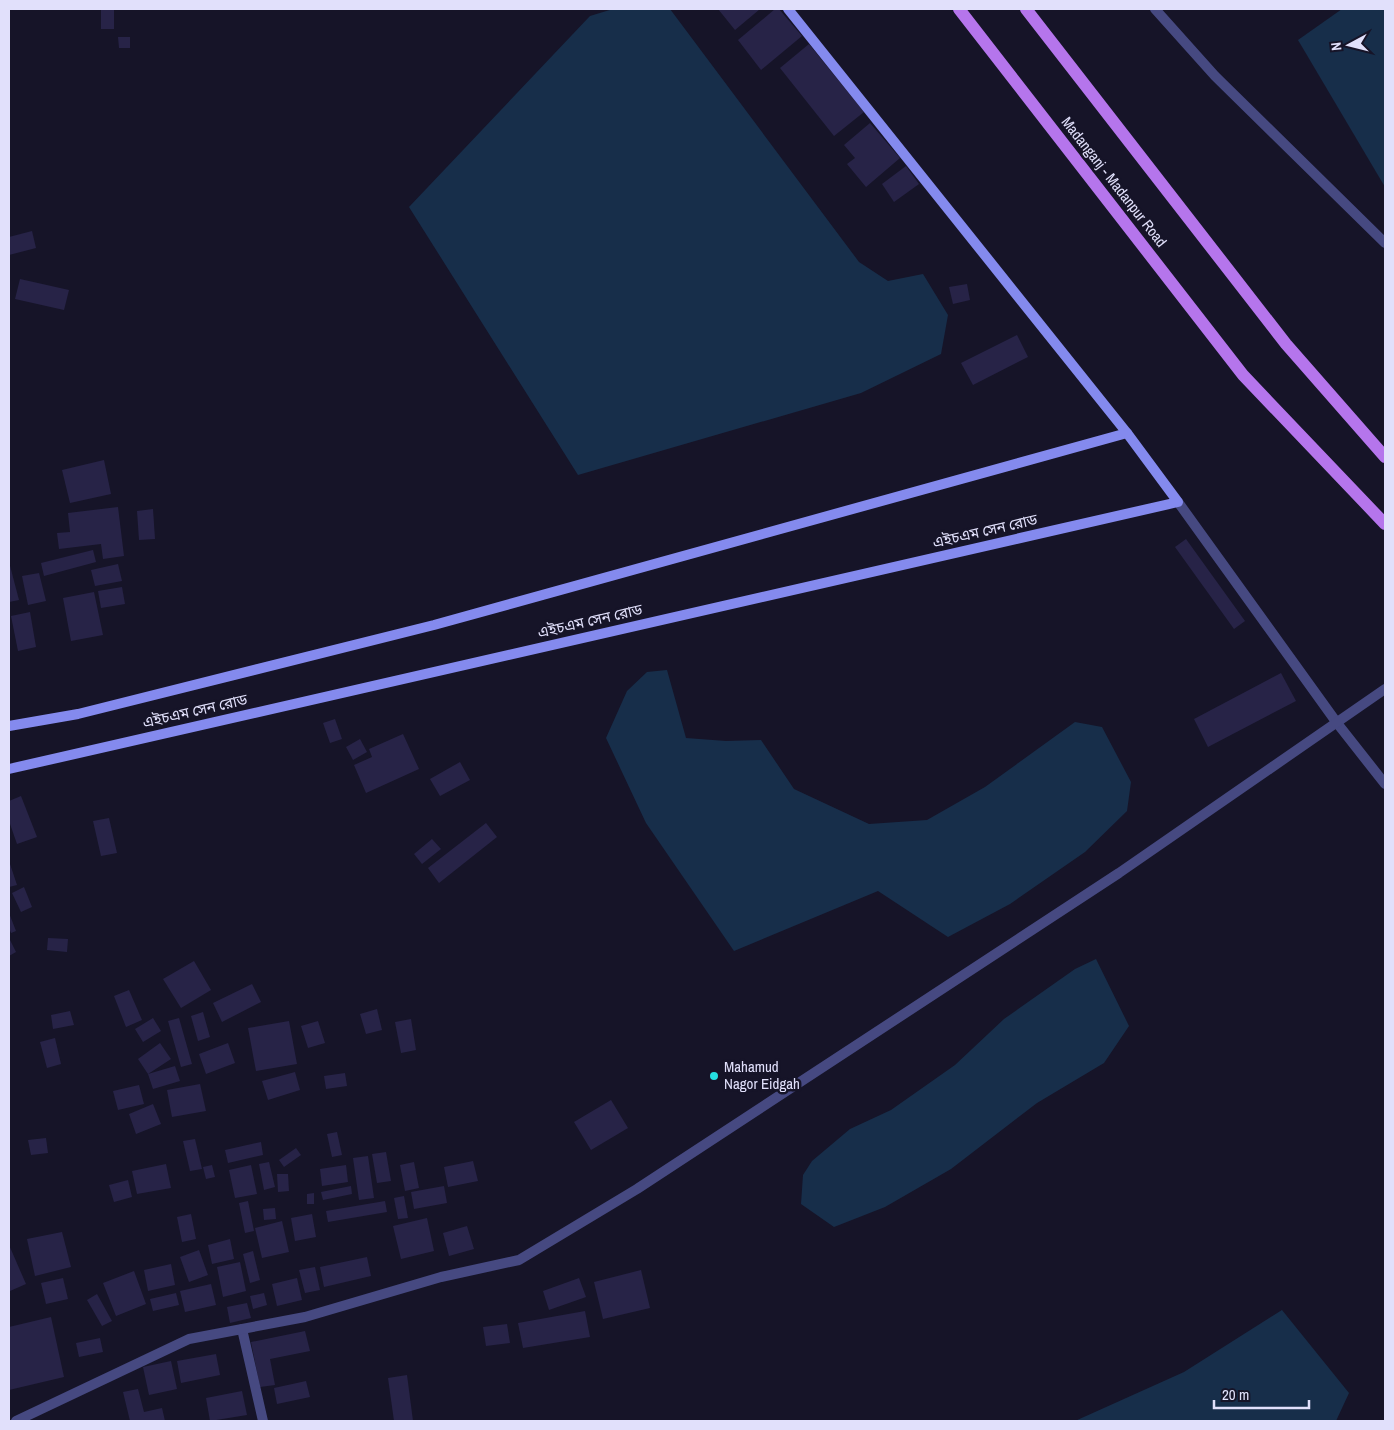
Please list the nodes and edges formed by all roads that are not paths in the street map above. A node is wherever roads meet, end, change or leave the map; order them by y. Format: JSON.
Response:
{"nodes":[{"id":1,"x":788,"y":9,"type":"edge"},
{"id":2,"x":959,"y":9,"type":"edge"},
{"id":3,"x":1026,"y":9,"type":"edge"},
{"id":4,"x":1154,"y":9,"type":"edge"},
{"id":5,"x":1385,"y":243,"type":"edge"},
{"id":6,"x":1127,"y":433,"type":"junction"},
{"id":7,"x":1385,"y":457,"type":"edge"},
{"id":8,"x":1178,"y":502,"type":"junction"},
{"id":9,"x":1385,"y":524,"type":"edge"},
{"id":10,"x":1385,"y":689,"type":"edge"},
{"id":11,"x":1337,"y":722,"type":"junction"},
{"id":12,"x":9,"y":726,"type":"edge"},
{"id":13,"x":9,"y":769,"type":"edge"},
{"id":14,"x":1385,"y":784,"type":"edge"},
{"id":15,"x":242,"y":1329,"type":"junction"},
{"id":16,"x":16,"y":1421,"type":"edge"},
{"id":17,"x":263,"y":1421,"type":"edge"}],
"edges":[{"from":1,"to":6,"type":"main road"},
{"from":2,"to":9,"type":"main road","name":"Madanganj - Madanpur Road"},
{"from":3,"to":7,"type":"main road"},
{"from":4,"to":5,"type":"street"},
{"from":6,"to":8,"type":"main road"},
{"from":6,"to":12,"type":"main road","name":"এইচএম সেন রোড"},
{"from":8,"to":11,"type":"street"},
{"from":8,"to":13,"type":"main road","name":"এইচএম সেন রোড"},
{"from":10,"to":11,"type":"street"},
{"from":11,"to":14,"type":"street"},
{"from":11,"to":15,"type":"street"},
{"from":15,"to":16,"type":"street"},
{"from":15,"to":17,"type":"street"}]}
